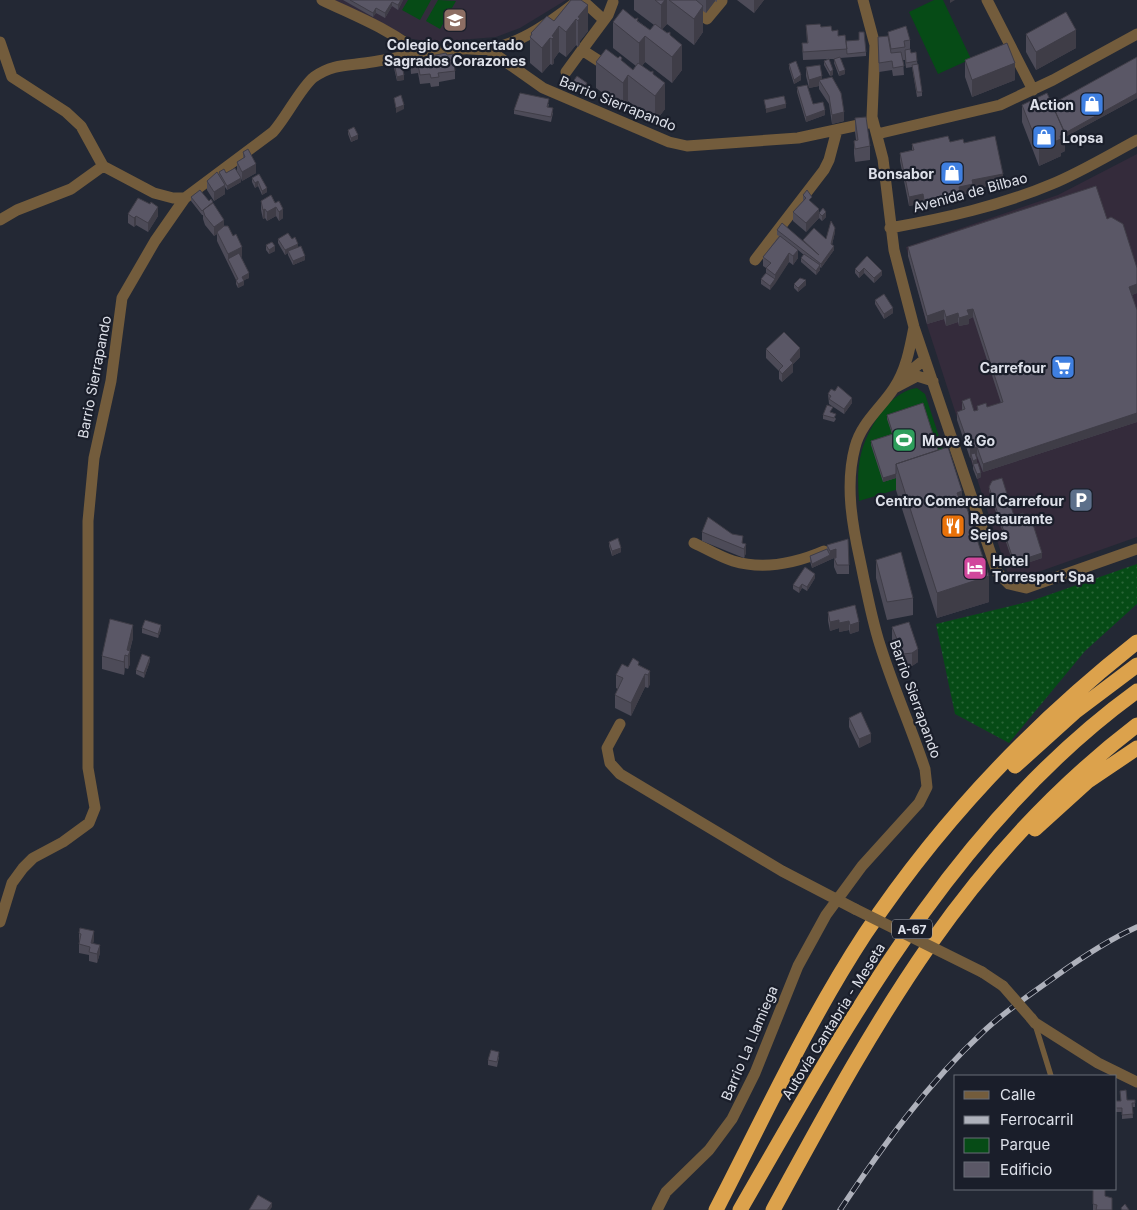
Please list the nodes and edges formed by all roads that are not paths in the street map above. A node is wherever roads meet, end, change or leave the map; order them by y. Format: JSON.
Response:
{"nodes":[{"id":1,"x":322,"y":0,"type":"edge"},
{"id":2,"x":581,"y":0,"type":"edge"},
{"id":3,"x":683,"y":0,"type":"edge"},
{"id":4,"x":862,"y":0,"type":"edge"},
{"id":5,"x":987,"y":0,"type":"edge"},
{"id":6,"x":615,"y":1,"type":"edge"},
{"id":7,"x":722,"y":1,"type":"edge"},
{"id":8,"x":609,"y":18,"type":"junction"},
{"id":9,"x":1137,"y":34,"type":"edge"},
{"id":10,"x":0,"y":42,"type":"edge"},
{"id":11,"x":489,"y":50,"type":"junction"},
{"id":12,"x":582,"y":50,"type":"junction"},
{"id":13,"x":420,"y":54,"type":"junction"},
{"id":14,"x":566,"y":72,"type":"dead end"},
{"id":15,"x":621,"y":75,"type":"edge"},
{"id":16,"x":1033,"y":90,"type":"junction"},
{"id":17,"x":873,"y":122,"type":"junction"},
{"id":18,"x":837,"y":130,"type":"junction"},
{"id":19,"x":877,"y":134,"type":"junction"},
{"id":20,"x":1137,"y":140,"type":"edge"},
{"id":21,"x":103,"y":166,"type":"junction"},
{"id":22,"x":185,"y":198,"type":"junction"},
{"id":23,"x":0,"y":220,"type":"edge"},
{"id":24,"x":890,"y":228,"type":"junction"},
{"id":25,"x":755,"y":260,"type":"dead end"},
{"id":26,"x":914,"y":327,"type":"junction"},
{"id":27,"x":925,"y":359,"type":"junction"},
{"id":28,"x":905,"y":381,"type":"junction"},
{"id":29,"x":933,"y":381,"type":"junction"},
{"id":30,"x":894,"y":388,"type":"junction"},
{"id":31,"x":694,"y":543,"type":"dead end"},
{"id":32,"x":832,"y":548,"type":"edge"},
{"id":33,"x":1137,"y":549,"type":"edge"},
{"id":34,"x":1137,"y":642,"type":"edge"},
{"id":35,"x":1137,"y":665,"type":"edge"},
{"id":36,"x":1137,"y":690,"type":"edge"},
{"id":37,"x":620,"y":724,"type":"dead end"},
{"id":38,"x":1137,"y":725,"type":"edge"},
{"id":39,"x":1137,"y":748,"type":"edge"},
{"id":40,"x":914,"y":869,"type":"junction"},
{"id":41,"x":836,"y":901,"type":"junction"},
{"id":42,"x":0,"y":922,"type":"edge"},
{"id":43,"x":937,"y":932,"type":"junction"},
{"id":44,"x":1033,"y":1021,"type":"junction"},
{"id":45,"x":1051,"y":1075,"type":"edge"},
{"id":46,"x":1137,"y":1082,"type":"edge"},
{"id":47,"x":657,"y":1210,"type":"edge"},
{"id":48,"x":716,"y":1210,"type":"edge"},
{"id":49,"x":740,"y":1210,"type":"edge"},
{"id":50,"x":773,"y":1210,"type":"edge"}],
"edges":[{"from":1,"to":13,"type":"street"},
{"from":2,"to":8,"type":"street","name":"Barrio Sierrapando"},
{"from":2,"to":11,"type":"street","name":"Barrio Sierrapando"},
{"from":3,"to":7,"type":"street"},
{"from":4,"to":17,"type":"street","name":"Barrio Sierrapando"},
{"from":5,"to":16,"type":"street"},
{"from":6,"to":8,"type":"street","name":"Barrio Sierrapando"},
{"from":8,"to":12,"type":"street","name":"Barrio Sierrapando"},
{"from":9,"to":16,"type":"street"},
{"from":10,"to":21,"type":"street"},
{"from":11,"to":13,"type":"street","name":"Barrio Sierrapando"},
{"from":11,"to":18,"type":"street","name":"Barrio Sierrapando"},
{"from":12,"to":14,"type":"street","name":"Barrio Sierrapando"},
{"from":12,"to":15,"type":"street","name":"Barrio Sierrapando"},
{"from":13,"to":22,"type":"street","name":"Barrio Sierrapando"},
{"from":16,"to":19,"type":"street"},
{"from":17,"to":18,"type":"street","name":"Barrio Sierrapando"},
{"from":17,"to":19,"type":"street","name":"Barrio Sierrapando"},
{"from":18,"to":25,"type":"street"},
{"from":19,"to":24,"type":"street","name":"Barrio Sierrapando"},
{"from":20,"to":24,"type":"street","name":"Avenida de Bilbao"},
{"from":21,"to":22,"type":"street"},
{"from":21,"to":23,"type":"street"},
{"from":22,"to":42,"type":"street","name":"Barrio Sierrapando"},
{"from":24,"to":26,"type":"street","name":"Barrio Sierrapando"},
{"from":26,"to":27,"type":"street","name":"Barrio Sierrapando"},
{"from":26,"to":30,"type":"street","name":"Barrio Sierrapando"},
{"from":27,"to":28,"type":"street","name":"Barrio Sierrapando"},
{"from":27,"to":29,"type":"street","name":"Barrio Sierrapando"},
{"from":28,"to":29,"type":"street","name":"Barrio Sierrapando"},
{"from":28,"to":30,"type":"street","name":"Barrio Sierrapando"},
{"from":29,"to":33,"type":"street"},
{"from":30,"to":41,"type":"street","name":"Barrio Sierrapando"},
{"from":31,"to":32,"type":"street"},
{"from":34,"to":40,"type":"highway"},
{"from":35,"to":40,"type":"highway"},
{"from":36,"to":49,"type":"highway","name":"Autovía Cantabria - Meseta","number":"A-67"},
{"from":37,"to":41,"type":"street"},
{"from":38,"to":43,"type":"highway","number":"A-67"},
{"from":39,"to":43,"type":"highway"},
{"from":40,"to":48,"type":"highway"},
{"from":41,"to":44,"type":"street","bridge":true},
{"from":41,"to":47,"type":"street","name":"Barrio La Llamiega"},
{"from":43,"to":50,"type":"highway","number":"A-67"},
{"from":44,"to":45,"type":"lane"},
{"from":44,"to":46,"type":"street"}]}
